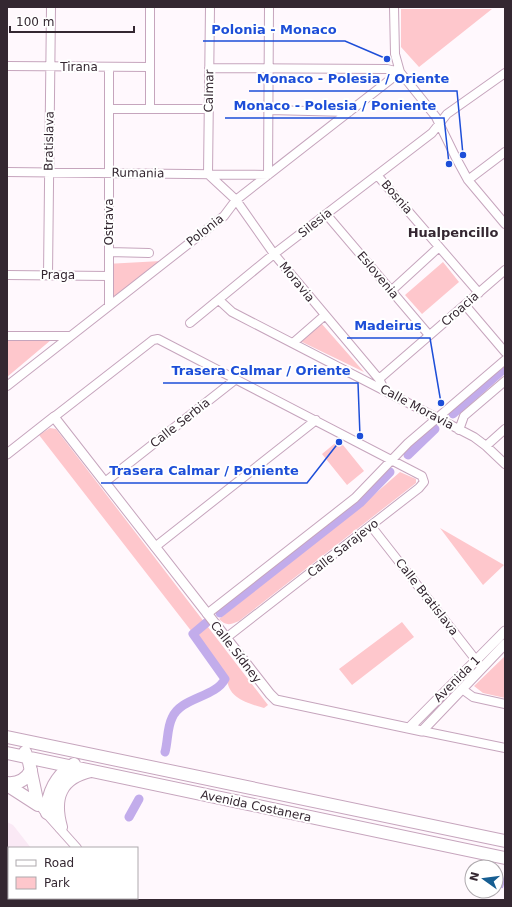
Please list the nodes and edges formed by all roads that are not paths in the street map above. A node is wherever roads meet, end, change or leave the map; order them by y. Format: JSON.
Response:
{"nodes":[{"id":1,"x":51,"y":7,"type":"edge"},
{"id":2,"x":150,"y":7,"type":"edge"},
{"id":3,"x":210,"y":7,"type":"edge"},
{"id":4,"x":269,"y":7,"type":"edge"},
{"id":5,"x":394,"y":7,"type":"edge"},
{"id":6,"x":7,"y":66,"type":"edge"},
{"id":7,"x":50,"y":66,"type":"junction"},
{"id":8,"x":109,"y":67,"type":"junction"},
{"id":9,"x":150,"y":67,"type":"junction"},
{"id":10,"x":210,"y":68,"type":"junction"},
{"id":11,"x":269,"y":68,"type":"junction"},
{"id":12,"x":400,"y":72,"type":"junction"},
{"id":13,"x":505,"y":73,"type":"edge"},
{"id":14,"x":109,"y":109,"type":"junction"},
{"id":15,"x":150,"y":109,"type":"junction"},
{"id":16,"x":209,"y":109,"type":"junction"},
{"id":17,"x":269,"y":110,"type":"junction"},
{"id":18,"x":349,"y":112,"type":"junction"},
{"id":19,"x":440,"y":124,"type":"junction"},
{"id":20,"x":505,"y":152,"type":"edge"},
{"id":21,"x":7,"y":172,"type":"edge"},
{"id":22,"x":49,"y":172,"type":"junction"},
{"id":23,"x":108,"y":173,"type":"junction"},
{"id":24,"x":208,"y":174,"type":"junction"},
{"id":25,"x":268,"y":175,"type":"junction"},
{"id":26,"x":377,"y":175,"type":"junction"},
{"id":27,"x":468,"y":180,"type":"junction"},
{"id":28,"x":236,"y":200,"type":"junction"},
{"id":29,"x":326,"y":214,"type":"junction"},
{"id":30,"x":505,"y":224,"type":"edge"},
{"id":31,"x":439,"y":247,"type":"junction"},
{"id":32,"x":109,"y":252,"type":"junction"},
{"id":33,"x":149,"y":253,"type":"dead end"},
{"id":34,"x":274,"y":254,"type":"junction"},
{"id":35,"x":505,"y":270,"type":"edge"},
{"id":36,"x":7,"y":275,"type":"edge"},
{"id":37,"x":48,"y":275,"type":"junction"},
{"id":38,"x":109,"y":276,"type":"junction"},
{"id":39,"x":391,"y":291,"type":"junction"},
{"id":40,"x":479,"y":293,"type":"junction"},
{"id":41,"x":219,"y":300,"type":"junction"},
{"id":42,"x":110,"y":305,"type":"junction"},
{"id":43,"x":465,"y":305,"type":"junction"},
{"id":44,"x":324,"y":316,"type":"junction"},
{"id":45,"x":190,"y":323,"type":"dead end"},
{"id":46,"x":7,"y":336,"type":"edge"},
{"id":47,"x":70,"y":336,"type":"junction"},
{"id":48,"x":430,"y":336,"type":"junction"},
{"id":49,"x":293,"y":343,"type":"junction"},
{"id":50,"x":505,"y":352,"type":"edge"},
{"id":51,"x":505,"y":360,"type":"edge"},
{"id":52,"x":236,"y":379,"type":"junction"},
{"id":53,"x":379,"y":379,"type":"junction"},
{"id":54,"x":505,"y":381,"type":"edge"},
{"id":55,"x":7,"y":386,"type":"edge"},
{"id":56,"x":385,"y":390,"type":"junction"},
{"id":57,"x":54,"y":417,"type":"junction"},
{"id":58,"x":437,"y":418,"type":"junction"},
{"id":59,"x":316,"y":420,"type":"junction"},
{"id":60,"x":505,"y":429,"type":"edge"},
{"id":61,"x":459,"y":430,"type":"junction"},
{"id":62,"x":486,"y":446,"type":"junction"},
{"id":63,"x":7,"y":454,"type":"edge"},
{"id":64,"x":391,"y":459,"type":"junction"},
{"id":65,"x":505,"y":464,"type":"edge"},
{"id":66,"x":105,"y":482,"type":"junction"},
{"id":67,"x":371,"y":526,"type":"junction"},
{"id":68,"x":155,"y":547,"type":"junction"},
{"id":69,"x":207,"y":614,"type":"junction"},
{"id":70,"x":505,"y":631,"type":"edge"},
{"id":71,"x":226,"y":638,"type":"junction"},
{"id":72,"x":503,"y":650,"type":"edge"},
{"id":73,"x":476,"y":660,"type":"junction"},
{"id":74,"x":482,"y":667,"type":"junction"},
{"id":75,"x":462,"y":688,"type":"junction"},
{"id":76,"x":505,"y":704,"type":"edge"},
{"id":77,"x":409,"y":728,"type":"junction"},
{"id":78,"x":422,"y":731,"type":"junction"},
{"id":79,"x":8,"y":737,"type":"edge"},
{"id":80,"x":505,"y":748,"type":"edge"},
{"id":81,"x":7,"y":753,"type":"edge"},
{"id":82,"x":97,"y":756,"type":"junction"},
{"id":83,"x":28,"y":758,"type":"junction"},
{"id":84,"x":70,"y":766,"type":"junction"},
{"id":85,"x":31,"y":770,"type":"junction"},
{"id":86,"x":91,"y":771,"type":"junction"},
{"id":87,"x":7,"y":784,"type":"edge"},
{"id":88,"x":38,"y":805,"type":"junction"},
{"id":89,"x":47,"y":813,"type":"junction"},
{"id":90,"x":61,"y":827,"type":"junction"},
{"id":91,"x":505,"y":841,"type":"edge"},
{"id":92,"x":76,"y":847,"type":"edge"},
{"id":93,"x":505,"y":858,"type":"edge"}],
"edges":[{"from":1,"to":7,"type":"street","name":"Bratislava"},
{"from":2,"to":9,"type":"street"},
{"from":3,"to":10,"type":"street","name":"Calmar"},
{"from":4,"to":11,"type":"street"},
{"from":5,"to":12,"type":"street"},
{"from":6,"to":7,"type":"street","name":"Tirana"},
{"from":7,"to":8,"type":"street","name":"Tirana"},
{"from":7,"to":22,"type":"street","name":"Bratislava"},
{"from":8,"to":9,"type":"street","name":"Tirana"},
{"from":8,"to":14,"type":"street","name":"Ostrava"},
{"from":9,"to":15,"type":"street"},
{"from":10,"to":11,"type":"street"},
{"from":10,"to":16,"type":"street","name":"Calmar"},
{"from":11,"to":12,"type":"street"},
{"from":11,"to":17,"type":"street"},
{"from":12,"to":18,"type":"street","name":"Polonia"},
{"from":12,"to":19,"type":"street"},
{"from":13,"to":19,"type":"street","name":"Silesia"},
{"from":14,"to":15,"type":"street"},
{"from":14,"to":23,"type":"street","name":"Ostrava"},
{"from":15,"to":16,"type":"street"},
{"from":16,"to":24,"type":"street","name":"Calmar"},
{"from":17,"to":18,"type":"street"},
{"from":17,"to":25,"type":"street"},
{"from":18,"to":25,"type":"street","name":"Polonia"},
{"from":19,"to":26,"type":"street","name":"Silesia"},
{"from":19,"to":27,"type":"street"},
{"from":20,"to":27,"type":"street"},
{"from":21,"to":22,"type":"street","name":"Rumania"},
{"from":22,"to":23,"type":"street","name":"Rumania"},
{"from":22,"to":37,"type":"street","name":"Bratislava"},
{"from":23,"to":24,"type":"street","name":"Rumania"},
{"from":23,"to":32,"type":"street","name":"Ostrava"},
{"from":24,"to":25,"type":"street","name":"Rumania"},
{"from":24,"to":28,"type":"street","name":"Moravia"},
{"from":25,"to":28,"type":"street","name":"Polonia"},
{"from":26,"to":29,"type":"street","name":"Silesia"},
{"from":26,"to":31,"type":"street","name":"Bosnia"},
{"from":27,"to":30,"type":"street"},
{"from":28,"to":34,"type":"street","name":"Moravia"},
{"from":28,"to":42,"type":"street","name":"Polonia"},
{"from":29,"to":34,"type":"street","name":"Silesia"},
{"from":29,"to":39,"type":"street","name":"Eslovenia"},
{"from":31,"to":39,"type":"street"},
{"from":31,"to":40,"type":"street","name":"Bosnia"},
{"from":32,"to":33,"type":"street"},
{"from":32,"to":38,"type":"street","name":"Ostrava"},
{"from":34,"to":41,"type":"street","name":"Silesia"},
{"from":34,"to":44,"type":"street","name":"Moravia"},
{"from":35,"to":40,"type":"street","name":"Croacia"},
{"from":36,"to":37,"type":"street","name":"Praga"},
{"from":37,"to":38,"type":"street","name":"Praga"},
{"from":38,"to":42,"type":"street","name":"Ostrava"},
{"from":39,"to":48,"type":"street","name":"Eslovenia"},
{"from":40,"to":43,"type":"street","name":"Croacia"},
{"from":41,"to":45,"type":"street","name":"Silesia"},
{"from":41,"to":49,"type":"street","name":"Calle Moravia"},
{"from":42,"to":47,"type":"street","name":"Polonia"},
{"from":43,"to":48,"type":"street","name":"Croacia"},
{"from":43,"to":50,"type":"street"},
{"from":44,"to":49,"type":"street"},
{"from":44,"to":53,"type":"street","name":"Moravia"},
{"from":46,"to":47,"type":"street"},
{"from":47,"to":55,"type":"street","name":"Polonia"},
{"from":48,"to":53,"type":"street","name":"Croacia"},
{"from":49,"to":56,"type":"street","name":"Calle Moravia"},
{"from":51,"to":58,"type":"street"},
{"from":52,"to":57,"type":"street"},
{"from":52,"to":59,"type":"street"},
{"from":52,"to":66,"type":"street","name":"Calle Serbia"},
{"from":53,"to":56,"type":"street","name":"Moravia"},
{"from":54,"to":61,"type":"street"},
{"from":56,"to":58,"type":"street","name":"Calle Moravia"},
{"from":57,"to":63,"type":"street"},
{"from":57,"to":66,"type":"street","name":"Calle Sídney"},
{"from":58,"to":61,"type":"street","name":"Calle Moravia"},
{"from":58,"to":64,"type":"street"},
{"from":59,"to":64,"type":"street"},
{"from":59,"to":68,"type":"street"},
{"from":60,"to":62,"type":"street"},
{"from":61,"to":62,"type":"street","name":"Calle Moravia"},
{"from":62,"to":65,"type":"street","name":"Calle Moravia"},
{"from":64,"to":67,"type":"street","name":"Calle Sarajevo"},
{"from":64,"to":69,"type":"street"},
{"from":66,"to":68,"type":"street","name":"Calle Sídney"},
{"from":67,"to":71,"type":"street","name":"Calle Sarajevo"},
{"from":67,"to":73,"type":"street","name":"Calle Bratislava"},
{"from":68,"to":69,"type":"street","name":"Calle Sídney"},
{"from":69,"to":71,"type":"street","name":"Calle Sídney"},
{"from":70,"to":73,"type":"street","name":"Avenida 1"},
{"from":71,"to":77,"type":"street","name":"Calle Sídney"},
{"from":72,"to":74,"type":"street","name":"Avenida 1"},
{"from":73,"to":74,"type":"street","name":"Calle Bratislava"},
{"from":73,"to":77,"type":"street","name":"Avenida 1"},
{"from":74,"to":75,"type":"street","name":"Avenida 1"},
{"from":75,"to":76,"type":"street"},
{"from":75,"to":78,"type":"street","name":"Avenida 1"},
{"from":77,"to":78,"type":"street","name":"Calle Sídney"},
{"from":78,"to":80,"type":"street","name":"Calle Sídney"},
{"from":79,"to":82,"type":"main road","name":"Avenida Costanera"},
{"from":79,"to":83,"type":"main road"},
{"from":81,"to":83,"type":"main road","name":"Avenida Costanera"},
{"from":82,"to":84,"type":"main road"},
{"from":82,"to":91,"type":"main road","name":"Avenida Costanera"},
{"from":83,"to":84,"type":"main road","name":"Avenida Costanera"},
{"from":83,"to":85,"type":"main road"},
{"from":84,"to":86,"type":"main road","name":"Avenida Costanera"},
{"from":84,"to":89,"type":"main road"},
{"from":85,"to":87,"type":"main road"},
{"from":85,"to":88,"type":"main road"},
{"from":86,"to":90,"type":"main road"},
{"from":86,"to":93,"type":"main road","name":"Avenida Costanera"},
{"from":87,"to":88,"type":"main road"},
{"from":88,"to":89,"type":"street"},
{"from":89,"to":90,"type":"street"},
{"from":90,"to":92,"type":"street"}]}
